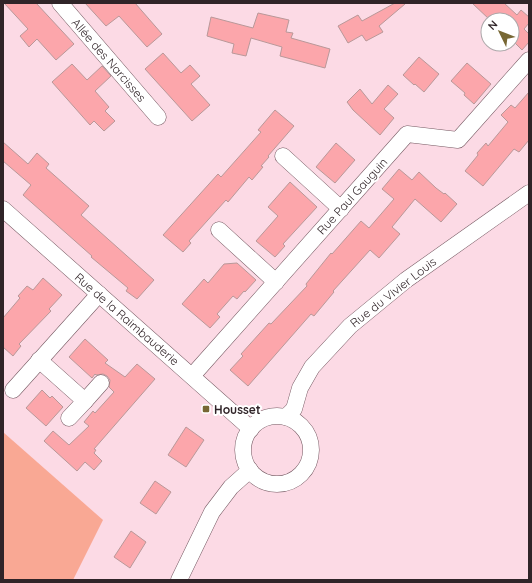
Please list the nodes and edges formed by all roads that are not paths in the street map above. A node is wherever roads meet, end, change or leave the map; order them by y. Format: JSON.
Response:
{"nodes":[{"id":1,"x":60,"y":3,"type":"edge"},
{"id":2,"x":529,"y":60,"type":"edge"},
{"id":3,"x":158,"y":117,"type":"dead end"},
{"id":4,"x":283,"y":156,"type":"dead end"},
{"id":5,"x":529,"y":193,"type":"edge"},
{"id":6,"x":3,"y":209,"type":"edge"},
{"id":7,"x":341,"y":209,"type":"junction"},
{"id":8,"x":220,"y":230,"type":"dead end"},
{"id":9,"x":276,"y":282,"type":"junction"},
{"id":10,"x":99,"y":294,"type":"junction"},
{"id":11,"x":39,"y":360,"type":"junction"},
{"id":12,"x":192,"y":376,"type":"junction"},
{"id":13,"x":101,"y":383,"type":"dead end"},
{"id":14,"x":13,"y":390,"type":"dead end"},
{"id":15,"x":85,"y":401,"type":"junction"},
{"id":16,"x":286,"y":417,"type":"junction"},
{"id":17,"x":69,"y":418,"type":"dead end"},
{"id":18,"x":251,"y":429,"type":"junction"},
{"id":19,"x":250,"y":470,"type":"junction"},
{"id":20,"x":179,"y":580,"type":"edge"}],
"edges":[{"from":1,"to":3,"type":"street","name":"Allée des Narcisses"},
{"from":2,"to":7,"type":"street","name":"Rue Paul Gauguin"},
{"from":4,"to":7,"type":"street"},
{"from":5,"to":16,"type":"street","name":"Rue du Vivier Louis"},
{"from":6,"to":10,"type":"street","name":"Rue de la Raimbauderie"},
{"from":7,"to":9,"type":"street","name":"Rue Paul Gauguin"},
{"from":8,"to":9,"type":"street"},
{"from":9,"to":12,"type":"street","name":"Rue Paul Gauguin"},
{"from":10,"to":11,"type":"street"},
{"from":10,"to":12,"type":"street","name":"Rue de la Raimbauderie"},
{"from":11,"to":14,"type":"street"},
{"from":11,"to":15,"type":"street"},
{"from":12,"to":18,"type":"street","name":"Rue de la Raimbauderie"},
{"from":13,"to":15,"type":"street"},
{"from":15,"to":17,"type":"street"},
{"from":16,"to":18,"type":"street"},
{"from":16,"to":19,"type":"street"},
{"from":18,"to":19,"type":"street"},
{"from":19,"to":20,"type":"street"}]}
